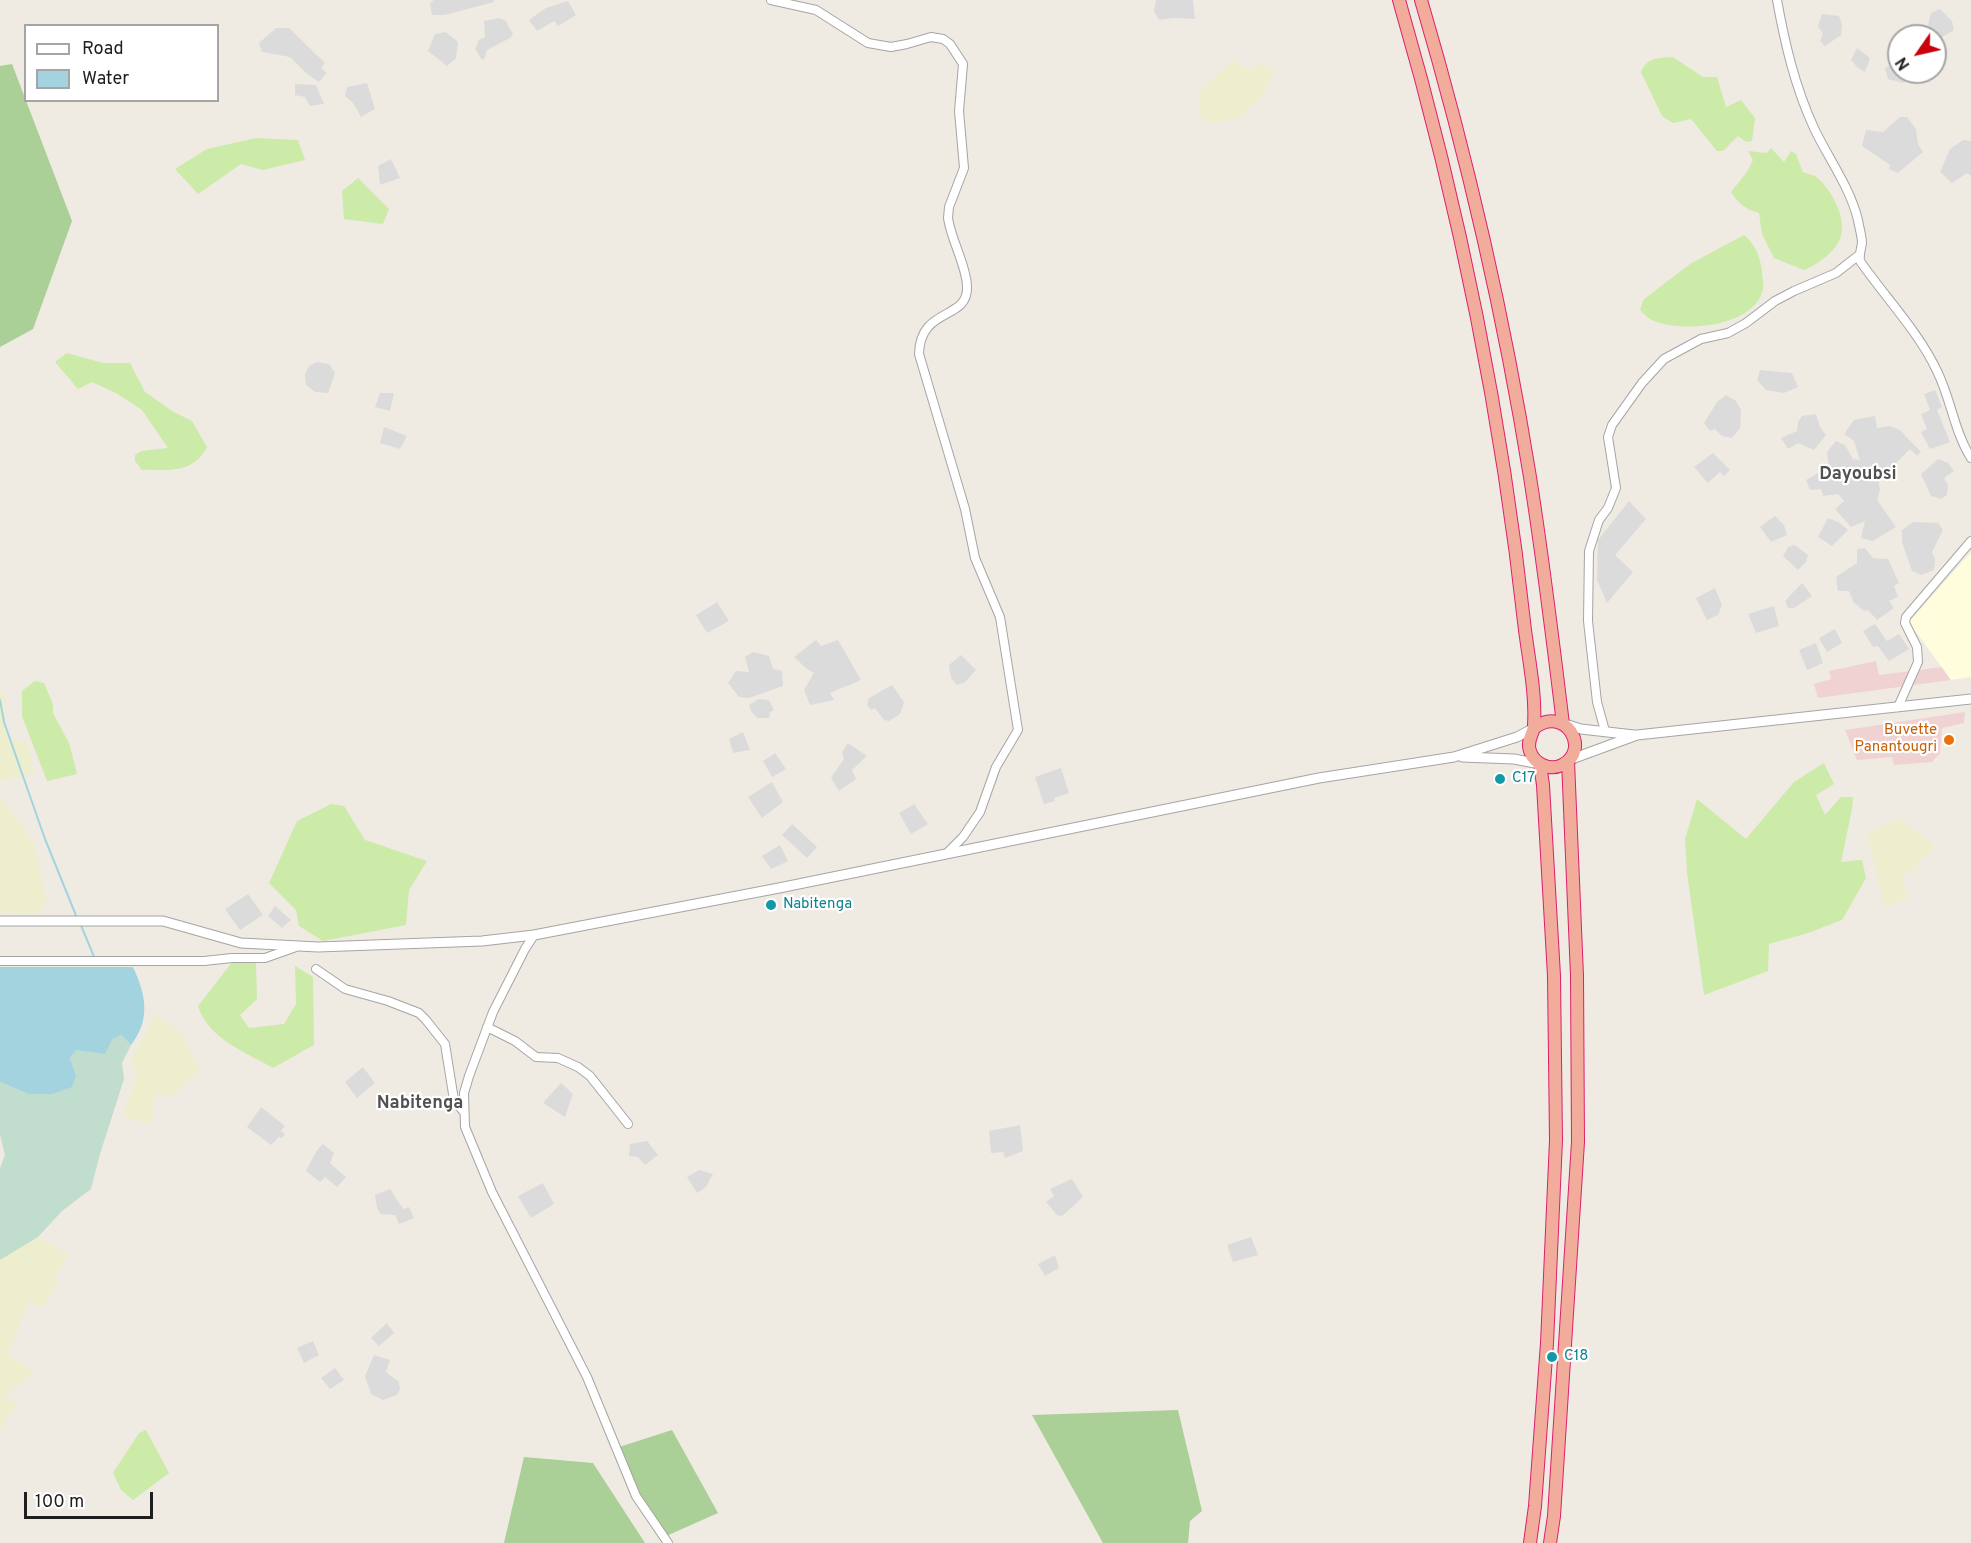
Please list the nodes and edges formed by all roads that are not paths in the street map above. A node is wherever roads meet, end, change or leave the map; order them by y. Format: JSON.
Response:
{"nodes":[{"id":1,"x":771,"y":0,"type":"edge"},
{"id":2,"x":1399,"y":0,"type":"edge"},
{"id":3,"x":1421,"y":0,"type":"edge"},
{"id":4,"x":1777,"y":0,"type":"edge"},
{"id":5,"x":1859,"y":255,"type":"junction"},
{"id":6,"x":1971,"y":458,"type":"edge"},
{"id":7,"x":1971,"y":541,"type":"edge"},
{"id":8,"x":1971,"y":699,"type":"edge"},
{"id":9,"x":1898,"y":707,"type":"junction"},
{"id":10,"x":1563,"y":724,"type":"junction"},
{"id":11,"x":1534,"y":728,"type":"junction"},
{"id":12,"x":1605,"y":731,"type":"junction"},
{"id":13,"x":1637,"y":735,"type":"junction"},
{"id":14,"x":1454,"y":757,"type":"junction"},
{"id":15,"x":1568,"y":760,"type":"junction"},
{"id":16,"x":1540,"y":764,"type":"junction"},
{"id":17,"x":948,"y":852,"type":"junction"},
{"id":18,"x":0,"y":921,"type":"edge"},
{"id":19,"x":534,"y":935,"type":"junction"},
{"id":20,"x":302,"y":945,"type":"junction"},
{"id":21,"x":0,"y":961,"type":"edge"},
{"id":22,"x":316,"y":969,"type":"dead end"},
{"id":23,"x":487,"y":1027,"type":"junction"},
{"id":24,"x":463,"y":1111,"type":"junction"},
{"id":25,"x":627,"y":1124,"type":"dead end"},
{"id":26,"x":668,"y":1543,"type":"edge"},
{"id":27,"x":1530,"y":1543,"type":"edge"},
{"id":28,"x":1550,"y":1543,"type":"edge"}],
"edges":[{"from":1,"to":17,"type":"street"},
{"from":2,"to":11,"type":"highway"},
{"from":3,"to":10,"type":"highway"},
{"from":4,"to":5,"type":"street"},
{"from":5,"to":6,"type":"street"},
{"from":5,"to":12,"type":"street"},
{"from":7,"to":9,"type":"street"},
{"from":8,"to":9,"type":"street"},
{"from":9,"to":13,"type":"street"},
{"from":10,"to":11,"type":"highway"},
{"from":10,"to":12,"type":"street"},
{"from":10,"to":15,"type":"highway"},
{"from":11,"to":14,"type":"street"},
{"from":11,"to":16,"type":"highway"},
{"from":12,"to":13,"type":"street"},
{"from":13,"to":15,"type":"street"},
{"from":14,"to":16,"type":"street"},
{"from":14,"to":17,"type":"street"},
{"from":15,"to":16,"type":"highway"},
{"from":15,"to":28,"type":"highway"},
{"from":16,"to":27,"type":"highway"},
{"from":17,"to":19,"type":"street"},
{"from":18,"to":20,"type":"street"},
{"from":19,"to":20,"type":"street"},
{"from":19,"to":23,"type":"street"},
{"from":20,"to":21,"type":"street"},
{"from":22,"to":24,"type":"street"},
{"from":23,"to":24,"type":"street"},
{"from":23,"to":25,"type":"street"},
{"from":24,"to":26,"type":"street"}]}
